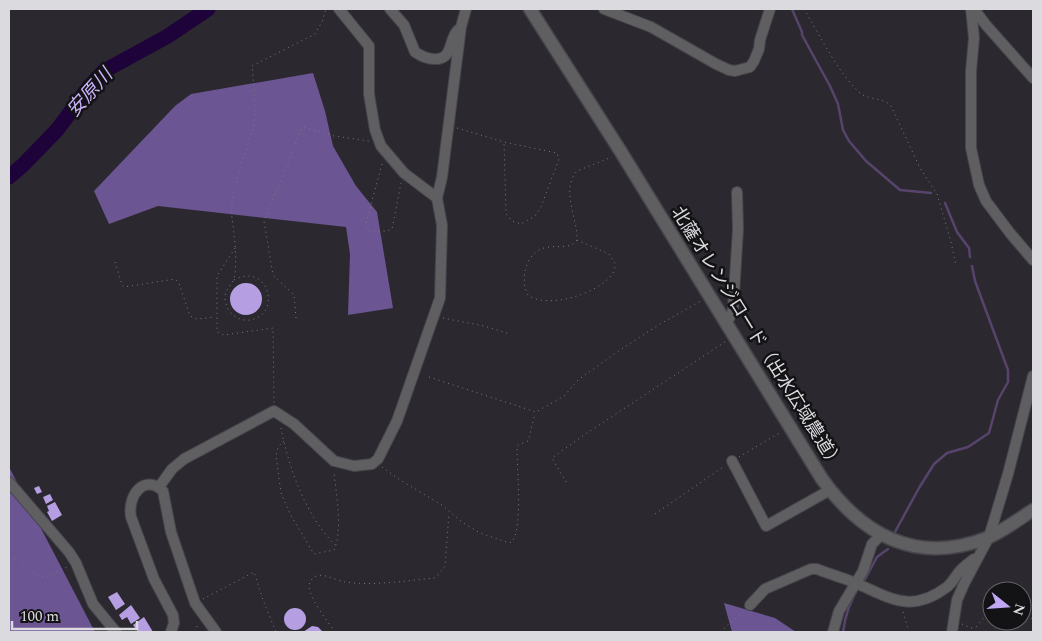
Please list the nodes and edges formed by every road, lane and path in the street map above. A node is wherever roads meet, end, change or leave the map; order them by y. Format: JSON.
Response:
{"nodes":[{"id":1,"x":326,"y":9,"type":"edge"},
{"id":2,"x":339,"y":9,"type":"edge"},
{"id":3,"x":390,"y":9,"type":"edge"},
{"id":4,"x":466,"y":9,"type":"edge"},
{"id":5,"x":530,"y":9,"type":"edge"},
{"id":6,"x":604,"y":9,"type":"edge"},
{"id":7,"x":770,"y":9,"type":"edge"},
{"id":8,"x":804,"y":9,"type":"edge"},
{"id":9,"x":972,"y":9,"type":"edge"},
{"id":10,"x":461,"y":27,"type":"junction"},
{"id":11,"x":1033,"y":78,"type":"edge"},
{"id":12,"x":449,"y":126,"type":"junction"},
{"id":13,"x":504,"y":142,"type":"junction"},
{"id":14,"x":383,"y":149,"type":"junction"},
{"id":15,"x":621,"y":152,"type":"junction"},
{"id":16,"x":404,"y":173,"type":"junction"},
{"id":17,"x":737,"y":192,"type":"dead end"},
{"id":18,"x":437,"y":198,"type":"junction"},
{"id":19,"x":577,"y":240,"type":"junction"},
{"id":20,"x":236,"y":247,"type":"junction"},
{"id":21,"x":1033,"y":260,"type":"edge"},
{"id":22,"x":115,"y":262,"type":"dead end"},
{"id":23,"x":956,"y":266,"type":"dead end"},
{"id":24,"x":234,"y":280,"type":"junction"},
{"id":25,"x":710,"y":296,"type":"junction"},
{"id":26,"x":434,"y":316,"type":"junction"},
{"id":27,"x":216,"y":317,"type":"junction"},
{"id":28,"x":296,"y":318,"type":"dead end"},
{"id":29,"x":727,"y":323,"type":"junction"},
{"id":30,"x":510,"y":334,"type":"dead end"},
{"id":31,"x":734,"y":335,"type":"junction"},
{"id":32,"x":1033,"y":376,"type":"edge"},
{"id":33,"x":429,"y":377,"type":"dead end"},
{"id":34,"x":535,"y":412,"type":"junction"},
{"id":35,"x":277,"y":413,"type":"junction"},
{"id":36,"x":790,"y":426,"type":"junction"},
{"id":37,"x":284,"y":441,"type":"junction"},
{"id":38,"x":334,"y":461,"type":"junction"},
{"id":39,"x":732,"y":461,"type":"junction"},
{"id":40,"x":375,"y":462,"type":"junction"},
{"id":41,"x":9,"y":482,"type":"edge"},
{"id":42,"x":566,"y":482,"type":"dead end"},
{"id":43,"x":159,"y":487,"type":"junction"},
{"id":44,"x":830,"y":490,"type":"junction"},
{"id":45,"x":1033,"y":510,"type":"edge"},
{"id":46,"x":449,"y":512,"type":"junction"},
{"id":47,"x":655,"y":514,"type":"dead end"},
{"id":48,"x":881,"y":535,"type":"junction"},
{"id":49,"x":989,"y":537,"type":"junction"},
{"id":50,"x":336,"y":546,"type":"junction"},
{"id":51,"x":978,"y":555,"type":"junction"},
{"id":52,"x":9,"y":557,"type":"edge"},
{"id":53,"x":76,"y":563,"type":"junction"},
{"id":54,"x":859,"y":585,"type":"junction"},
{"id":55,"x":900,"y":601,"type":"junction"},
{"id":56,"x":195,"y":603,"type":"junction"},
{"id":57,"x":750,"y":605,"type":"joint"},
{"id":58,"x":954,"y":620,"type":"junction"},
{"id":59,"x":982,"y":620,"type":"edge"},
{"id":60,"x":116,"y":632,"type":"edge"},
{"id":61,"x":171,"y":632,"type":"edge"},
{"id":62,"x":216,"y":632,"type":"edge"},
{"id":63,"x":276,"y":632,"type":"edge"},
{"id":64,"x":335,"y":632,"type":"edge"},
{"id":65,"x":720,"y":632,"type":"edge"},
{"id":66,"x":833,"y":632,"type":"edge"},
{"id":67,"x":909,"y":632,"type":"edge"},
{"id":68,"x":952,"y":632,"type":"edge"}],
"edges":[{"from":1,"to":20,"type":"path"},
{"from":2,"to":14,"type":"street"},
{"from":3,"to":10,"type":"street"},
{"from":4,"to":10,"type":"street"},
{"from":5,"to":15,"type":"street","name":"北薩オレンジロード（出水広域農道）"},
{"from":6,"to":7,"type":"street"},
{"from":8,"to":23,"type":"path"},
{"from":9,"to":11,"type":"street"},
{"from":9,"to":21,"type":"street"},
{"from":10,"to":12,"type":"street"},
{"from":12,"to":13,"type":"path"},
{"from":12,"to":18,"type":"street"},
{"from":13,"to":13,"type":"path"},
{"from":14,"to":16,"type":"street"},
{"from":14,"to":16,"type":"path"},
{"from":14,"to":28,"type":"path"},
{"from":15,"to":19,"type":"path"},
{"from":15,"to":25,"type":"street","name":"北薩オレンジロード（出水広域農道）"},
{"from":16,"to":18,"type":"street"},
{"from":17,"to":29,"type":"street"},
{"from":18,"to":26,"type":"street"},
{"from":19,"to":19,"type":"path"},
{"from":20,"to":24,"type":"path"},
{"from":20,"to":27,"type":"path"},
{"from":22,"to":27,"type":"path"},
{"from":24,"to":24,"type":"path"},
{"from":25,"to":29,"type":"street","name":"北薩オレンジロード（出水広域農道）"},
{"from":25,"to":34,"type":"path"},
{"from":26,"to":30,"type":"path"},
{"from":26,"to":40,"type":"street"},
{"from":27,"to":35,"type":"path"},
{"from":29,"to":31,"type":"street","name":"北薩オレンジロード（出水広域農道）"},
{"from":31,"to":36,"type":"street","name":"北薩オレンジロード（出水広域農道）"},
{"from":31,"to":42,"type":"path"},
{"from":32,"to":49,"type":"street"},
{"from":33,"to":34,"type":"path"},
{"from":34,"to":46,"type":"path"},
{"from":35,"to":37,"type":"path"},
{"from":35,"to":38,"type":"street"},
{"from":35,"to":43,"type":"street"},
{"from":36,"to":39,"type":"path"},
{"from":36,"to":44,"type":"street","name":"北薩オレンジロード（出水広域農道）"},
{"from":37,"to":50,"type":"path"},
{"from":37,"to":50,"type":"path"},
{"from":38,"to":40,"type":"street"},
{"from":38,"to":50,"type":"path"},
{"from":39,"to":44,"type":"street"},
{"from":39,"to":47,"type":"path"},
{"from":40,"to":46,"type":"path"},
{"from":41,"to":53,"type":"street"},
{"from":43,"to":56,"type":"street"},
{"from":43,"to":61,"type":"street"},
{"from":44,"to":48,"type":"street","name":"北薩オレンジロード（出水広域農道）"},
{"from":45,"to":49,"type":"street","name":"北薩オレンジロード（出水広域農道）"},
{"from":46,"to":64,"type":"path"},
{"from":48,"to":49,"type":"street","name":"北薩オレンジロード（出水広域農道）"},
{"from":48,"to":54,"type":"street"},
{"from":49,"to":51,"type":"street"},
{"from":51,"to":55,"type":"street"},
{"from":51,"to":58,"type":"street"},
{"from":52,"to":53,"type":"path"},
{"from":53,"to":60,"type":"street"},
{"from":54,"to":55,"type":"street"},
{"from":54,"to":57,"type":"street"},
{"from":54,"to":66,"type":"street"},
{"from":55,"to":67,"type":"path"},
{"from":56,"to":62,"type":"street"},
{"from":56,"to":63,"type":"path"},
{"from":57,"to":65,"type":"path"},
{"from":58,"to":59,"type":"path"},
{"from":58,"to":68,"type":"street"}]}
